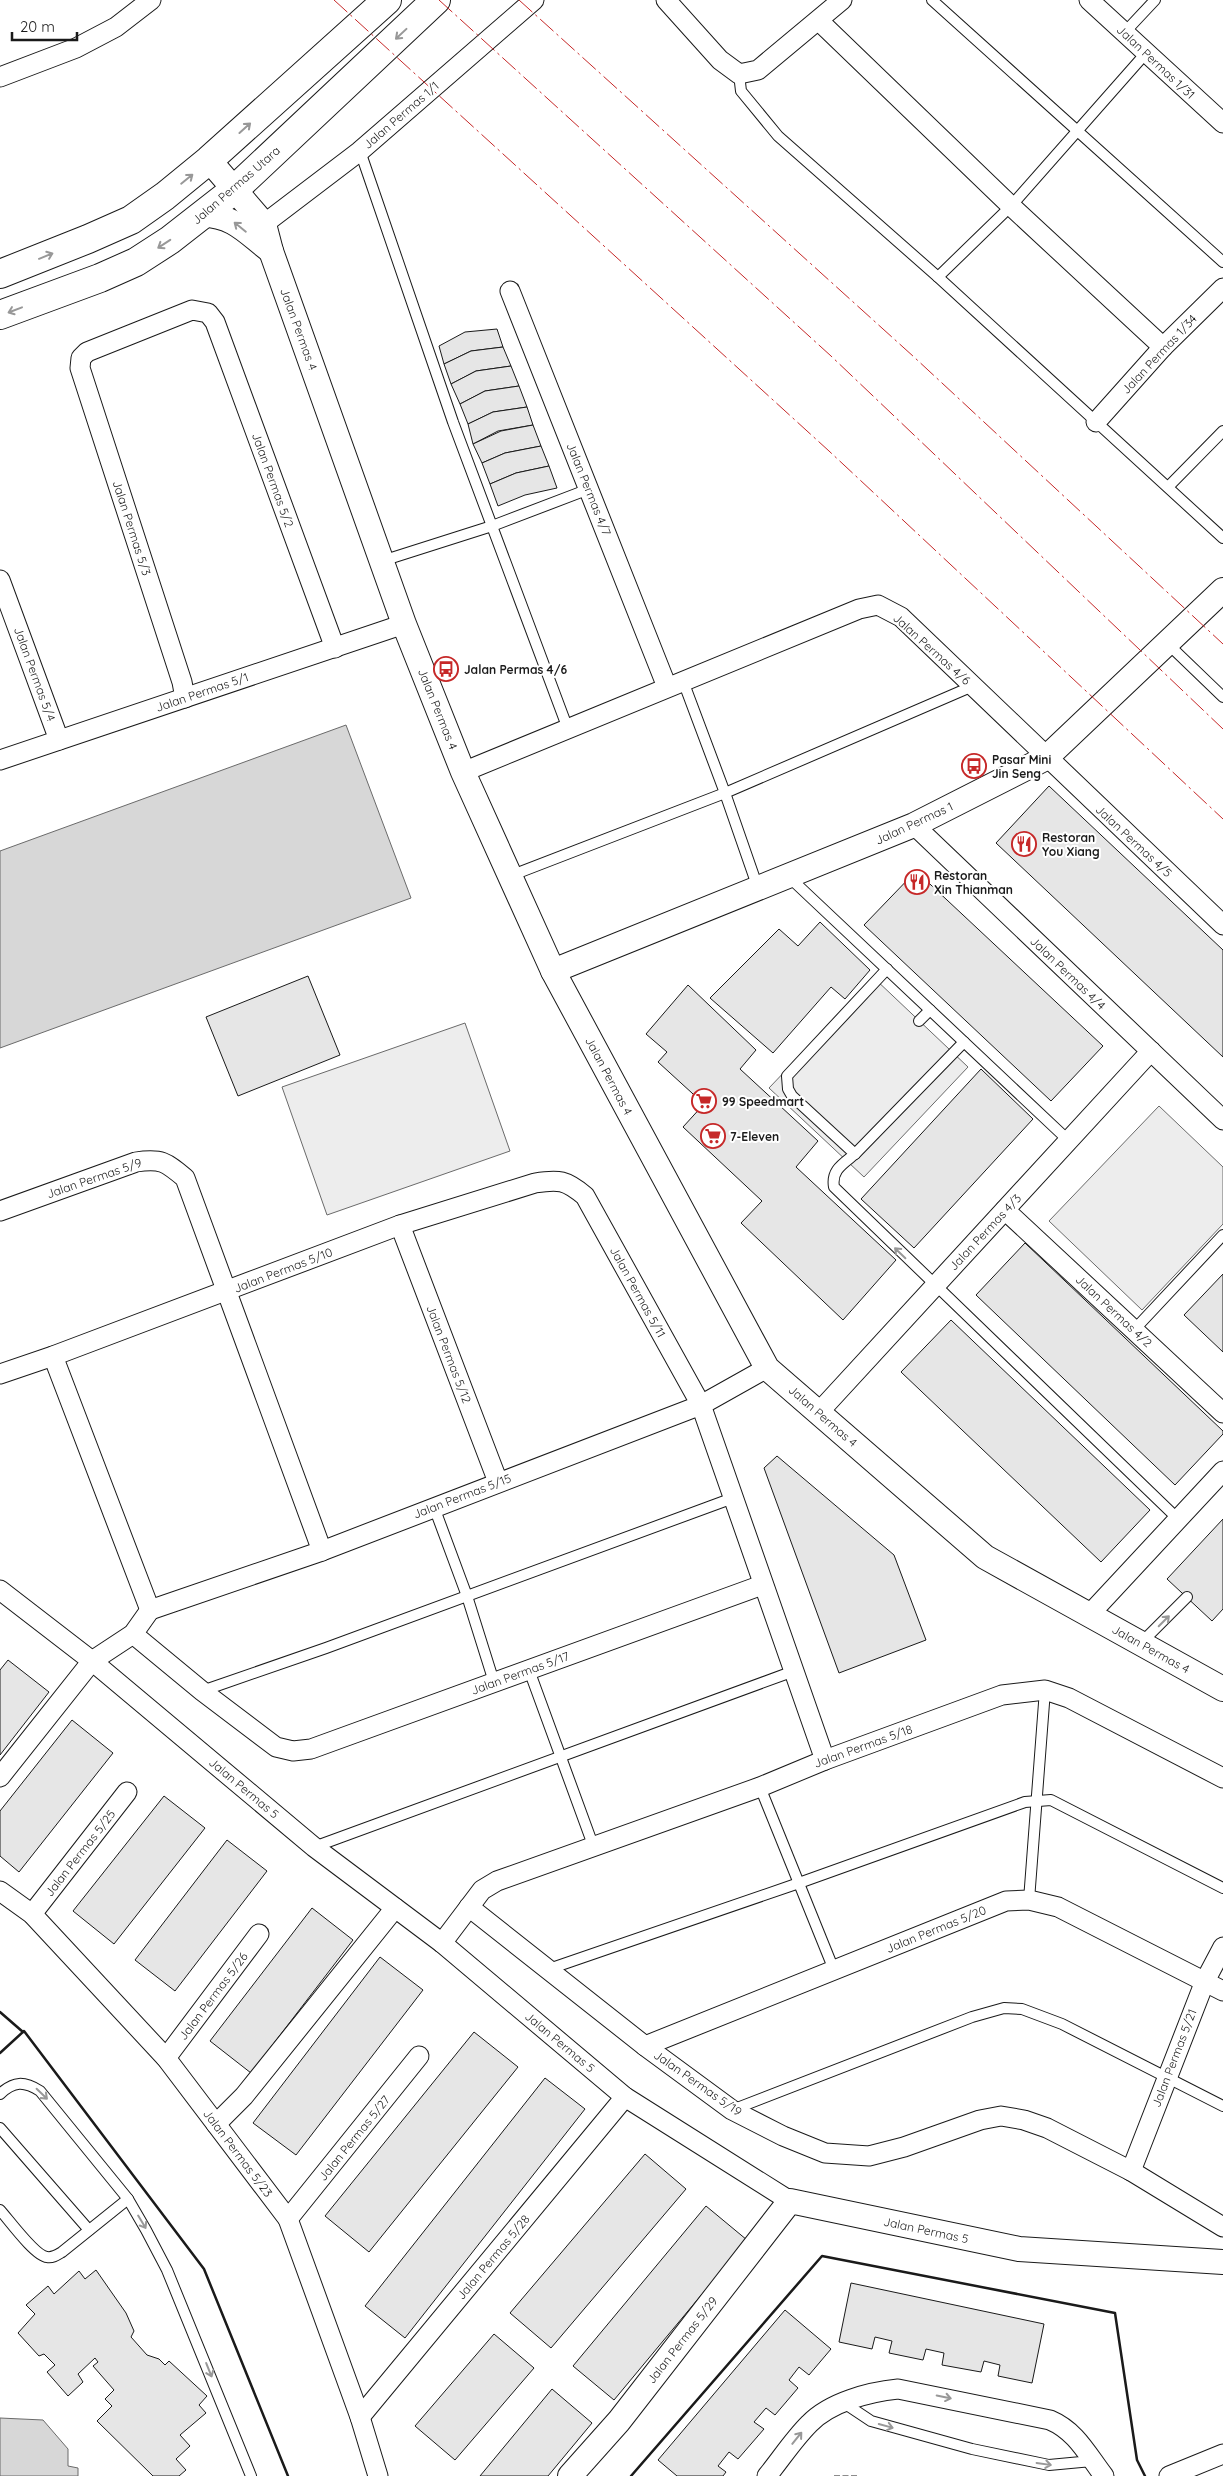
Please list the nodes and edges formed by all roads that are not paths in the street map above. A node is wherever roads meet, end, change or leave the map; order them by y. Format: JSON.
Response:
{"nodes":[{"id":1,"x":151,"y":0,"type":"edge"},
{"id":2,"x":387,"y":0,"type":"edge"},
{"id":3,"x":436,"y":0,"type":"edge"},
{"id":4,"x":534,"y":0,"type":"edge"},
{"id":5,"x":842,"y":0,"type":"edge"},
{"id":6,"x":932,"y":0,"type":"edge"},
{"id":7,"x":1089,"y":0,"type":"edge"},
{"id":8,"x":1155,"y":0,"type":"edge"},
{"id":9,"x":675,"y":3,"type":"edge"},
{"id":10,"x":819,"y":21,"type":"junction"},
{"id":11,"x":1125,"y":32,"type":"junction"},
{"id":12,"x":1146,"y":53,"type":"junction"},
{"id":13,"x":739,"y":74,"type":"junction"},
{"id":14,"x":0,"y":77,"type":"edge"},
{"id":15,"x":1223,"y":123,"type":"edge"},
{"id":16,"x":1078,"y":130,"type":"junction"},
{"id":17,"x":360,"y":151,"type":"junction"},
{"id":18,"x":209,"y":160,"type":"junction"},
{"id":19,"x":234,"y":190,"type":"junction"},
{"id":20,"x":1011,"y":206,"type":"junction"},
{"id":21,"x":203,"y":215,"type":"junction"},
{"id":22,"x":264,"y":224,"type":"junction"},
{"id":23,"x":271,"y":251,"type":"junction"},
{"id":24,"x":1223,"y":262,"type":"edge"},
{"id":25,"x":0,"y":274,"type":"edge"},
{"id":26,"x":938,"y":277,"type":"junction"},
{"id":27,"x":1223,"y":288,"type":"edge"},
{"id":28,"x":510,"y":291,"type":"dead end"},
{"id":29,"x":208,"y":314,"type":"joint"},
{"id":30,"x":0,"y":315,"type":"edge"},
{"id":31,"x":1163,"y":347,"type":"junction"},
{"id":32,"x":1096,"y":422,"type":"junction"},
{"id":33,"x":1223,"y":431,"type":"edge"},
{"id":34,"x":1168,"y":487,"type":"junction"},
{"id":35,"x":589,"y":489,"type":"junction"},
{"id":36,"x":492,"y":526,"type":"junction"},
{"id":37,"x":1223,"y":538,"type":"edge"},
{"id":38,"x":381,"y":562,"type":"junction"},
{"id":39,"x":0,"y":580,"type":"edge"},
{"id":40,"x":1223,"y":590,"type":"edge"},
{"id":41,"x":404,"y":624,"type":"junction"},
{"id":42,"x":1168,"y":644,"type":"junction"},
{"id":43,"x":335,"y":648,"type":"junction"},
{"id":44,"x":675,"y":684,"type":"junction"},
{"id":45,"x":973,"y":686,"type":"junction"},
{"id":46,"x":1223,"y":697,"type":"edge"},
{"id":47,"x":185,"y":698,"type":"junction"},
{"id":48,"x":568,"y":728,"type":"junction"},
{"id":49,"x":59,"y":740,"type":"junction"},
{"id":50,"x":1046,"y":758,"type":"junction"},
{"id":51,"x":0,"y":760,"type":"edge"},
{"id":52,"x":463,"y":772,"type":"junction"},
{"id":53,"x":725,"y":794,"type":"junction"},
{"id":54,"x":914,"y":825,"type":"junction"},
{"id":55,"x":510,"y":876,"type":"junction"},
{"id":56,"x":789,"y":877,"type":"junction"},
{"id":57,"x":758,"y":889,"type":"junction"},
{"id":58,"x":1223,"y":924,"type":"edge"},
{"id":59,"x":887,"y":969,"type":"junction"},
{"id":60,"x":552,"y":971,"type":"junction"},
{"id":61,"x":930,"y":1010,"type":"junction"},
{"id":62,"x":919,"y":1021,"type":"dead end"},
{"id":63,"x":964,"y":1042,"type":"junction"},
{"id":64,"x":1151,"y":1052,"type":"junction"},
{"id":65,"x":1223,"y":1120,"type":"edge"},
{"id":66,"x":1068,"y":1141,"type":"junction"},
{"id":67,"x":855,"y":1154,"type":"junction"},
{"id":68,"x":569,"y":1183,"type":"joint"},
{"id":69,"x":1005,"y":1210,"type":"junction"},
{"id":70,"x":0,"y":1211,"type":"edge"},
{"id":71,"x":400,"y":1225,"type":"junction"},
{"id":72,"x":1223,"y":1235,"type":"edge"},
{"id":73,"x":935,"y":1286,"type":"junction"},
{"id":74,"x":227,"y":1291,"type":"junction"},
{"id":75,"x":1134,"y":1330,"type":"junction"},
{"id":76,"x":53,"y":1356,"type":"junction"},
{"id":77,"x":768,"y":1368,"type":"junction"},
{"id":78,"x":0,"y":1374,"type":"edge"},
{"id":79,"x":701,"y":1405,"type":"junction"},
{"id":80,"x":820,"y":1412,"type":"junction"},
{"id":81,"x":1223,"y":1413,"type":"edge"},
{"id":82,"x":1223,"y":1471,"type":"edge"},
{"id":83,"x":498,"y":1482,"type":"junction"},
{"id":84,"x":733,"y":1498,"type":"junction"},
{"id":85,"x":434,"y":1507,"type":"junction"},
{"id":86,"x":1178,"y":1519,"type":"junction"},
{"id":87,"x":322,"y":1551,"type":"junction"},
{"id":88,"x":762,"y":1585,"type":"junction"},
{"id":89,"x":0,"y":1590,"type":"edge"},
{"id":90,"x":467,"y":1596,"type":"junction"},
{"id":91,"x":1186,"y":1597,"type":"dead end"},
{"id":92,"x":150,"y":1610,"type":"junction"},
{"id":93,"x":1089,"y":1615,"type":"junction"},
{"id":94,"x":133,"y":1634,"type":"junction"},
{"id":95,"x":1141,"y":1644,"type":"junction"},
{"id":96,"x":92,"y":1661,"type":"junction"},
{"id":97,"x":530,"y":1670,"type":"junction"},
{"id":98,"x":794,"y":1671,"type":"junction"},
{"id":99,"x":494,"y":1682,"type":"junction"},
{"id":100,"x":1045,"y":1690,"type":"junction"},
{"id":101,"x":1223,"y":1690,"type":"edge"},
{"id":102,"x":202,"y":1691,"type":"junction"},
{"id":103,"x":563,"y":1757,"type":"junction"},
{"id":104,"x":825,"y":1760,"type":"junction"},
{"id":105,"x":0,"y":1777,"type":"edge"},
{"id":106,"x":1223,"y":1778,"type":"edge"},
{"id":107,"x":760,"y":1787,"type":"junction"},
{"id":108,"x":127,"y":1792,"type":"dead end"},
{"id":109,"x":1038,"y":1801,"type":"junction"},
{"id":110,"x":593,"y":1846,"type":"junction"},
{"id":111,"x":314,"y":1847,"type":"junction"},
{"id":112,"x":799,"y":1884,"type":"junction"},
{"id":113,"x":1223,"y":1888,"type":"edge"},
{"id":114,"x":0,"y":1891,"type":"edge"},
{"id":115,"x":1029,"y":1900,"type":"junction"},
{"id":116,"x":468,"y":1907,"type":"junction"},
{"id":117,"x":395,"y":1908,"type":"junction"},
{"id":118,"x":32,"y":1914,"type":"junction"},
{"id":119,"x":260,"y":1934,"type":"dead end"},
{"id":120,"x":442,"y":1943,"type":"junction"},
{"id":121,"x":1223,"y":1947,"type":"edge"},
{"id":122,"x":549,"y":1969,"type":"junction"},
{"id":123,"x":834,"y":1970,"type":"junction"},
{"id":124,"x":1204,"y":1981,"type":"junction"},
{"id":125,"x":1223,"y":1991,"type":"edge"},
{"id":126,"x":645,"y":2046,"type":"junction"},
{"id":127,"x":419,"y":2056,"type":"dead end"},
{"id":128,"x":166,"y":2058,"type":"junction"},
{"id":129,"x":1166,"y":2076,"type":"junction"},
{"id":130,"x":0,"y":2094,"type":"edge"},
{"id":131,"x":625,"y":2097,"type":"junction"},
{"id":132,"x":1223,"y":2106,"type":"edge"},
{"id":133,"x":732,"y":2110,"type":"junction"},
{"id":134,"x":216,"y":2124,"type":"junction"},
{"id":135,"x":0,"y":2128,"type":"edge"},
{"id":136,"x":1131,"y":2171,"type":"junction"},
{"id":137,"x":128,"y":2199,"type":"junction"},
{"id":138,"x":790,"y":2201,"type":"junction"},
{"id":139,"x":0,"y":2210,"type":"edge"},
{"id":140,"x":288,"y":2220,"type":"junction"},
{"id":141,"x":1223,"y":2227,"type":"edge"},
{"id":142,"x":89,"y":2230,"type":"junction"},
{"id":143,"x":1223,"y":2262,"type":"edge"},
{"id":144,"x":844,"y":2403,"type":"junction"},
{"id":145,"x":360,"y":2417,"type":"junction"},
{"id":146,"x":1223,"y":2454,"type":"edge"},
{"id":147,"x":1092,"y":2460,"type":"junction"},
{"id":148,"x":251,"y":2476,"type":"edge"},
{"id":149,"x":378,"y":2476,"type":"edge"},
{"id":150,"x":570,"y":2476,"type":"edge"},
{"id":151,"x":767,"y":2476,"type":"edge"},
{"id":152,"x":1104,"y":2476,"type":"edge"},
{"id":153,"x":1169,"y":2476,"type":"edge"}],
"edges":[{"from":1,"to":14,"type":"street"},
{"from":18,"to":2,"type":"main road","one_way":true},
{"from":3,"to":19,"type":"main road","name":"Jalan Permas Utara","one_way":true},
{"from":4,"to":17,"type":"street","name":"Jalan Permas 1/1"},
{"from":5,"to":10,"type":"street"},
{"from":6,"to":16,"type":"lane"},
{"from":7,"to":11,"type":"street","name":"Jalan Permas 1/31"},
{"from":8,"to":11,"type":"lane"},
{"from":9,"to":13,"type":"street"},
{"from":10,"to":13,"type":"street"},
{"from":10,"to":20,"type":"street"},
{"from":11,"to":12,"type":"street","name":"Jalan Permas 1/31"},
{"from":12,"to":15,"type":"street","name":"Jalan Permas 1/31"},
{"from":12,"to":16,"type":"lane"},
{"from":13,"to":26,"type":"lane"},
{"from":16,"to":20,"type":"lane"},
{"from":16,"to":24,"type":"lane"},
{"from":17,"to":22,"type":"street","name":"Jalan Permas 1/1"},
{"from":17,"to":36,"type":"lane"},
{"from":18,"to":19,"type":"street","name":"Jalan Permas 4"},
{"from":25,"to":18,"type":"main road","one_way":true},
{"from":19,"to":21,"type":"main road","name":"Jalan Permas Utara"},
{"from":19,"to":22,"type":"street","name":"Jalan Permas 4"},
{"from":20,"to":26,"type":"lane"},
{"from":20,"to":31,"type":"street"},
{"from":23,"to":21,"type":"street","one_way":true},
{"from":21,"to":30,"type":"main road","name":"Jalan Permas Utara","one_way":true},
{"from":22,"to":23,"type":"street","name":"Jalan Permas 4"},
{"from":23,"to":38,"type":"street","name":"Jalan Permas 4"},
{"from":26,"to":32,"type":"lane"},
{"from":27,"to":31,"type":"street","name":"Jalan Permas 1/34"},
{"from":28,"to":35,"type":"street","name":"Jalan Permas 4/7"},
{"from":29,"to":43,"type":"street","name":"Jalan Permas 5/2"},
{"from":29,"to":47,"type":"street","name":"Jalan Permas 5/3"},
{"from":31,"to":32,"type":"street","name":"Jalan Permas 1/34"},
{"from":32,"to":34,"type":"lane"},
{"from":33,"to":34,"type":"lane"},
{"from":34,"to":37,"type":"lane"},
{"from":35,"to":36,"type":"lane"},
{"from":35,"to":44,"type":"street","name":"Jalan Permas 4/7"},
{"from":36,"to":38,"type":"lane"},
{"from":36,"to":48,"type":"lane"},
{"from":38,"to":41,"type":"street","name":"Jalan Permas 4"},
{"from":39,"to":49,"type":"street","name":"Jalan Permas 5/4"},
{"from":40,"to":42,"type":"street","name":"Jalan Permas 1"},
{"from":41,"to":43,"type":"street","name":"Jalan Permas 5/1"},
{"from":41,"to":52,"type":"street","name":"Jalan Permas 4"},
{"from":42,"to":46,"type":"lane"},
{"from":42,"to":50,"type":"street","name":"Jalan Permas 1"},
{"from":43,"to":47,"type":"street","name":"Jalan Permas 5/1"},
{"from":44,"to":45,"type":"street","name":"Jalan Permas 4/6"},
{"from":44,"to":48,"type":"street","name":"Jalan Permas 4/6"},
{"from":44,"to":53,"type":"lane"},
{"from":45,"to":50,"type":"street","name":"Jalan Permas 4/6"},
{"from":45,"to":53,"type":"lane"},
{"from":47,"to":49,"type":"street","name":"Jalan Permas 5/1"},
{"from":48,"to":52,"type":"street","name":"Jalan Permas 4/6"},
{"from":49,"to":51,"type":"street","name":"Jalan Permas 5/1"},
{"from":50,"to":54,"type":"street","name":"Jalan Permas 1"},
{"from":50,"to":58,"type":"street","name":"Jalan Permas 4/5"},
{"from":52,"to":55,"type":"street","name":"Jalan Permas 4"},
{"from":53,"to":55,"type":"lane"},
{"from":53,"to":57,"type":"lane"},
{"from":54,"to":56,"type":"street","name":"Jalan Permas 1"},
{"from":54,"to":64,"type":"street","name":"Jalan Permas 4/4"},
{"from":55,"to":60,"type":"street","name":"Jalan Permas 4"},
{"from":56,"to":57,"type":"street","name":"Jalan Permas 1"},
{"from":56,"to":59,"type":"lane"},
{"from":57,"to":60,"type":"street","name":"Jalan Permas 1"},
{"from":59,"to":61,"type":"lane"},
{"from":59,"to":67,"type":"lane"},
{"from":60,"to":77,"type":"street","name":"Jalan Permas 4"},
{"from":61,"to":62,"type":"lane"},
{"from":61,"to":63,"type":"lane"},
{"from":63,"to":66,"type":"lane"},
{"from":63,"to":67,"type":"lane"},
{"from":64,"to":65,"type":"street","name":"Jalan Permas 4/4"},
{"from":64,"to":66,"type":"street","name":"Jalan Permas 4/3"},
{"from":66,"to":69,"type":"street","name":"Jalan Permas 4/3"},
{"from":73,"to":67,"type":"lane","one_way":true},
{"from":68,"to":71,"type":"street","name":"Jalan Permas 5/10"},
{"from":68,"to":79,"type":"street","name":"Jalan Permas 5/11"},
{"from":69,"to":73,"type":"street","name":"Jalan Permas 4/3"},
{"from":69,"to":75,"type":"street","name":"Jalan Permas 4/2"},
{"from":70,"to":74,"type":"street","name":"Jalan Permas 5/9"},
{"from":71,"to":74,"type":"street","name":"Jalan Permas 5/10"},
{"from":71,"to":83,"type":"street","name":"Jalan Permas 5/12"},
{"from":72,"to":75,"type":"lane"},
{"from":73,"to":80,"type":"street","name":"Jalan Permas 4/3"},
{"from":73,"to":86,"type":"lane"},
{"from":74,"to":76,"type":"street","name":"Jalan Permas 5/10"},
{"from":74,"to":87,"type":"street","name":"Jalan Permas 5/9"},
{"from":75,"to":81,"type":"street","name":"Jalan Permas 4/2"},
{"from":76,"to":78,"type":"street","name":"Jalan Permas 5/10"},
{"from":76,"to":92,"type":"street"},
{"from":77,"to":79,"type":"street","name":"Jalan Permas 5/15"},
{"from":77,"to":80,"type":"street","name":"Jalan Permas 4"},
{"from":79,"to":83,"type":"street","name":"Jalan Permas 5/15"},
{"from":79,"to":84,"type":"street","name":"Jalan Permas 5/11"},
{"from":80,"to":93,"type":"street","name":"Jalan Permas 4"},
{"from":82,"to":86,"type":"street"},
{"from":83,"to":85,"type":"street","name":"Jalan Permas 5/15"},
{"from":84,"to":88,"type":"street","name":"Jalan Permas 5/11"},
{"from":84,"to":90,"type":"lane"},
{"from":85,"to":87,"type":"street","name":"Jalan Permas 5/15"},
{"from":85,"to":90,"type":"lane"},
{"from":86,"to":93,"type":"street"},
{"from":87,"to":92,"type":"street","name":"Jalan Permas 5/15"},
{"from":88,"to":97,"type":"street","name":"Jalan Permas 5/17"},
{"from":88,"to":98,"type":"street","name":"Jalan Permas 5/11"},
{"from":89,"to":96,"type":"street","name":"Jalan Permas 5"},
{"from":90,"to":99,"type":"lane"},
{"from":90,"to":102,"type":"lane"},
{"from":95,"to":91,"type":"lane","one_way":true},
{"from":92,"to":94,"type":"street"},
{"from":93,"to":95,"type":"street","name":"Jalan Permas 4"},
{"from":94,"to":96,"type":"street"},
{"from":94,"to":102,"type":"street"},
{"from":95,"to":101,"type":"street","name":"Jalan Permas 4"},
{"from":96,"to":105,"type":"street"},
{"from":96,"to":111,"type":"street","name":"Jalan Permas 5"},
{"from":97,"to":99,"type":"street","name":"Jalan Permas 5/17"},
{"from":97,"to":103,"type":"lane"},
{"from":98,"to":103,"type":"lane"},
{"from":98,"to":104,"type":"street","name":"Jalan Permas 5/11"},
{"from":99,"to":102,"type":"street","name":"Jalan Permas 5/17"},
{"from":100,"to":104,"type":"street","name":"Jalan Permas 5/18"},
{"from":100,"to":106,"type":"street","name":"Jalan Permas 5/18"},
{"from":100,"to":109,"type":"lane"},
{"from":103,"to":110,"type":"lane"},
{"from":103,"to":111,"type":"lane"},
{"from":104,"to":107,"type":"street","name":"Jalan Permas 5/18"},
{"from":107,"to":110,"type":"street","name":"Jalan Permas 5/18"},
{"from":107,"to":112,"type":"lane"},
{"from":108,"to":118,"type":"street","name":"Jalan Permas 5/25"},
{"from":109,"to":112,"type":"lane"},
{"from":109,"to":113,"type":"lane"},
{"from":109,"to":115,"type":"lane"},
{"from":110,"to":116,"type":"street","name":"Jalan Permas 5/18"},
{"from":111,"to":117,"type":"street","name":"Jalan Permas 5"},
{"from":112,"to":122,"type":"lane"},
{"from":112,"to":123,"type":"lane"},
{"from":114,"to":118,"type":"street","name":"Jalan Permas 5/23"},
{"from":115,"to":123,"type":"street","name":"Jalan Permas 5/20"},
{"from":115,"to":124,"type":"street","name":"Jalan Permas 5/20"},
{"from":116,"to":120,"type":"street","name":"Jalan Permas 5/18"},
{"from":116,"to":122,"type":"street","name":"Jalan Permas 5/19"},
{"from":117,"to":120,"type":"street","name":"Jalan Permas 5"},
{"from":117,"to":134,"type":"street"},
{"from":118,"to":128,"type":"street","name":"Jalan Permas 5/23"},
{"from":119,"to":128,"type":"street","name":"Jalan Permas 5/26"},
{"from":120,"to":131,"type":"street","name":"Jalan Permas 5"},
{"from":121,"to":124,"type":"street","name":"Jalan Permas 5/21"},
{"from":122,"to":126,"type":"street","name":"Jalan Permas 5/19"},
{"from":123,"to":126,"type":"street","name":"Jalan Permas 5/20"},
{"from":124,"to":125,"type":"street","name":"Jalan Permas 5/20"},
{"from":124,"to":129,"type":"street","name":"Jalan Permas 5/21"},
{"from":126,"to":133,"type":"street","name":"Jalan Permas 5/19"},
{"from":127,"to":140,"type":"street","name":"Jalan Permas 5/27"},
{"from":128,"to":134,"type":"street","name":"Jalan Permas 5/23"},
{"from":129,"to":132,"type":"lane"},
{"from":129,"to":133,"type":"lane"},
{"from":129,"to":136,"type":"street","name":"Jalan Permas 5/21"},
{"from":130,"to":137,"type":"lane","one_way":true},
{"from":131,"to":138,"type":"street","name":"Jalan Permas 5"},
{"from":131,"to":145,"type":"street","name":"Jalan Permas 5/28"},
{"from":133,"to":136,"type":"street","name":"Jalan Permas 5/19"},
{"from":134,"to":140,"type":"street","name":"Jalan Permas 5/23"},
{"from":135,"to":142,"type":"lane"},
{"from":136,"to":141,"type":"street","name":"Jalan Permas 5/19"},
{"from":137,"to":142,"type":"lane"},
{"from":137,"to":148,"type":"lane","one_way":true},
{"from":138,"to":143,"type":"street","name":"Jalan Permas 5"},
{"from":138,"to":150,"type":"street","name":"Jalan Permas 5/29"},
{"from":139,"to":142,"type":"lane"},
{"from":140,"to":145,"type":"street","name":"Jalan Permas 5/23"},
{"from":144,"to":147,"type":"lane","one_way":true},
{"from":144,"to":147,"type":"street","one_way":true},
{"from":151,"to":144,"type":"street","one_way":true},
{"from":145,"to":149,"type":"street","name":"Jalan Permas 5/23"},
{"from":146,"to":153,"type":"street"},
{"from":147,"to":152,"type":"street"}]}
